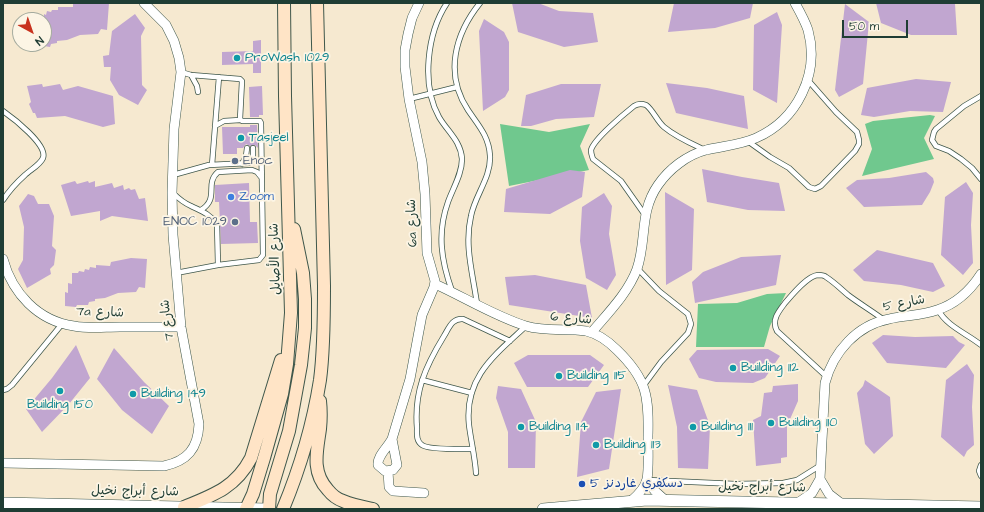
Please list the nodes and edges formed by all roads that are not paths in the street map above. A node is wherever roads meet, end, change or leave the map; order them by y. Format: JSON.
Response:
{"nodes":[{"id":1,"x":144,"y":3,"type":"edge"},
{"id":2,"x":284,"y":3,"type":"edge"},
{"id":3,"x":317,"y":3,"type":"edge"},
{"id":4,"x":419,"y":3,"type":"edge"},
{"id":5,"x":447,"y":3,"type":"edge"},
{"id":6,"x":480,"y":3,"type":"edge"},
{"id":7,"x":795,"y":3,"type":"edge"},
{"id":8,"x":180,"y":72,"type":"junction"},
{"id":9,"x":191,"y":75,"type":"junction"},
{"id":10,"x":219,"y":77,"type":"junction"},
{"id":11,"x":808,"y":80,"type":"junction"},
{"id":12,"x":457,"y":87,"type":"junction"},
{"id":13,"x":198,"y":92,"type":"dead end"},
{"id":14,"x":432,"y":93,"type":"junction"},
{"id":15,"x":981,"y":96,"type":"edge"},
{"id":16,"x":409,"y":99,"type":"junction"},
{"id":17,"x":3,"y":111,"type":"edge"},
{"id":18,"x":243,"y":121,"type":"junction"},
{"id":19,"x":215,"y":126,"type":"junction"},
{"id":20,"x":246,"y":127,"type":"dead end"},
{"id":21,"x":748,"y":141,"type":"junction"},
{"id":22,"x":247,"y":148,"type":"dead end"},
{"id":23,"x":253,"y":148,"type":"dead end"},
{"id":24,"x":705,"y":150,"type":"junction"},
{"id":25,"x":242,"y":164,"type":"junction"},
{"id":26,"x":212,"y":165,"type":"junction"},
{"id":27,"x":173,"y":175,"type":"junction"},
{"id":28,"x":261,"y":177,"type":"junction"},
{"id":29,"x":981,"y":179,"type":"edge"},
{"id":30,"x":172,"y":192,"type":"junction"},
{"id":31,"x":3,"y":200,"type":"edge"},
{"id":32,"x":288,"y":202,"type":"junction"},
{"id":33,"x":201,"y":210,"type":"junction"},
{"id":34,"x":644,"y":215,"type":"junction"},
{"id":35,"x":3,"y":259,"type":"edge"},
{"id":36,"x":218,"y":265,"type":"junction"},
{"id":37,"x":637,"y":268,"type":"junction"},
{"id":38,"x":176,"y":273,"type":"junction"},
{"id":39,"x":981,"y":274,"type":"edge"},
{"id":40,"x":5,"y":275,"type":"edge"},
{"id":41,"x":435,"y":284,"type":"junction"},
{"id":42,"x":452,"y":292,"type":"junction"},
{"id":43,"x":477,"y":304,"type":"junction"},
{"id":44,"x":938,"y":310,"type":"junction"},
{"id":45,"x":884,"y":320,"type":"junction"},
{"id":46,"x":62,"y":324,"type":"junction"},
{"id":47,"x":526,"y":326,"type":"junction"},
{"id":48,"x":181,"y":327,"type":"junction"},
{"id":49,"x":290,"y":330,"type":"junction"},
{"id":50,"x":592,"y":332,"type":"junction"},
{"id":51,"x":510,"y":341,"type":"junction"},
{"id":52,"x":981,"y":345,"type":"edge"},
{"id":53,"x":827,"y":376,"type":"junction"},
{"id":54,"x":320,"y":380,"type":"junction"},
{"id":55,"x":422,"y":380,"type":"junction"},
{"id":56,"x":644,"y":385,"type":"junction"},
{"id":57,"x":3,"y":390,"type":"edge"},
{"id":58,"x":472,"y":393,"type":"junction"},
{"id":59,"x":392,"y":439,"type":"junction"},
{"id":60,"x":473,"y":449,"type":"junction"},
{"id":61,"x":3,"y":463,"type":"edge"},
{"id":62,"x":821,"y":464,"type":"junction"},
{"id":63,"x":981,"y":465,"type":"edge"},
{"id":64,"x":388,"y":471,"type":"junction"},
{"id":65,"x":476,"y":473,"type":"dead end"},
{"id":66,"x":981,"y":476,"type":"edge"},
{"id":67,"x":820,"y":479,"type":"junction"},
{"id":68,"x":647,"y":480,"type":"junction"},
{"id":69,"x":424,"y":493,"type":"dead end"},
{"id":70,"x":665,"y":500,"type":"junction"},
{"id":71,"x":631,"y":501,"type":"junction"},
{"id":72,"x":799,"y":502,"type":"junction"},
{"id":73,"x":3,"y":504,"type":"edge"},
{"id":74,"x":842,"y":504,"type":"junction"},
{"id":75,"x":184,"y":507,"type":"junction"},
{"id":76,"x":981,"y":507,"type":"edge"},
{"id":77,"x":247,"y":509,"type":"edge"},
{"id":78,"x":268,"y":509,"type":"edge"},
{"id":79,"x":283,"y":509,"type":"edge"},
{"id":80,"x":373,"y":509,"type":"edge"},
{"id":81,"x":543,"y":509,"type":"edge"}],
"edges":[{"from":1,"to":8,"type":"street","name":"شارع 7"},
{"from":2,"to":32,"type":"main road","name":"شارع الأصايل"},
{"from":3,"to":54,"type":"main road"},
{"from":4,"to":16,"type":"street","name":"6a شارع"},
{"from":5,"to":14,"type":"lane"},
{"from":6,"to":12,"type":"lane"},
{"from":7,"to":11,"type":"street"},
{"from":8,"to":9,"type":"lane"},
{"from":8,"to":27,"type":"street","name":"شارع 7"},
{"from":9,"to":10,"type":"lane"},
{"from":9,"to":13,"type":"lane"},
{"from":10,"to":18,"type":"lane"},
{"from":10,"to":19,"type":"lane"},
{"from":11,"to":21,"type":"street"},
{"from":11,"to":21,"type":"lane"},
{"from":12,"to":14,"type":"lane"},
{"from":12,"to":43,"type":"lane"},
{"from":14,"to":16,"type":"lane"},
{"from":14,"to":42,"type":"lane"},
{"from":15,"to":29,"type":"lane"},
{"from":16,"to":41,"type":"street","name":"6a شارع"},
{"from":17,"to":31,"type":"lane"},
{"from":18,"to":19,"type":"lane"},
{"from":18,"to":20,"type":"lane"},
{"from":18,"to":28,"type":"lane"},
{"from":19,"to":26,"type":"lane"},
{"from":21,"to":24,"type":"street"},
{"from":22,"to":25,"type":"lane"},
{"from":23,"to":25,"type":"lane"},
{"from":24,"to":34,"type":"street"},
{"from":24,"to":34,"type":"lane"},
{"from":25,"to":26,"type":"lane"},
{"from":26,"to":27,"type":"lane"},
{"from":27,"to":30,"type":"street","name":"شارع 7"},
{"from":28,"to":33,"type":"lane"},
{"from":28,"to":36,"type":"lane"},
{"from":30,"to":33,"type":"lane"},
{"from":30,"to":38,"type":"street","name":"شارع 7"},
{"from":32,"to":49,"type":"main road","name":"شارع الأصايل"},
{"from":32,"to":78,"type":"main road"},
{"from":33,"to":36,"type":"lane"},
{"from":34,"to":37,"type":"street"},
{"from":35,"to":40,"type":"street","name":"7a شارع"},
{"from":36,"to":38,"type":"lane"},
{"from":37,"to":50,"type":"street"},
{"from":37,"to":56,"type":"lane"},
{"from":38,"to":48,"type":"street","name":"شارع 7"},
{"from":39,"to":44,"type":"street","name":"شارع 5"},
{"from":40,"to":46,"type":"street","name":"7a شارع"},
{"from":41,"to":42,"type":"street","name":"شارع 6"},
{"from":41,"to":59,"type":"street"},
{"from":42,"to":43,"type":"street","name":"شارع 6"},
{"from":43,"to":47,"type":"street","name":"شارع 6"},
{"from":44,"to":45,"type":"street","name":"شارع 5"},
{"from":44,"to":52,"type":"lane"},
{"from":45,"to":53,"type":"street","name":"شارع 5"},
{"from":45,"to":53,"type":"lane"},
{"from":46,"to":48,"type":"street","name":"7a شارع"},
{"from":46,"to":57,"type":"lane"},
{"from":47,"to":50,"type":"street","name":"شارع 6"},
{"from":47,"to":51,"type":"lane"},
{"from":48,"to":61,"type":"street","name":"شارع 7"},
{"from":49,"to":75,"type":"main road"},
{"from":49,"to":77,"type":"main road","name":"شارع الأصايل"},
{"from":50,"to":56,"type":"street","name":"شارع 6"},
{"from":51,"to":55,"type":"lane"},
{"from":51,"to":58,"type":"lane"},
{"from":53,"to":62,"type":"street","name":"شارع 5"},
{"from":54,"to":79,"type":"main road"},
{"from":54,"to":80,"type":"main road"},
{"from":55,"to":58,"type":"lane"},
{"from":55,"to":60,"type":"lane"},
{"from":56,"to":68,"type":"street","name":"شارع 6"},
{"from":58,"to":60,"type":"lane"},
{"from":59,"to":64,"type":"street"},
{"from":59,"to":64,"type":"street"},
{"from":60,"to":65,"type":"lane"},
{"from":62,"to":67,"type":"street","name":"شارع 5"},
{"from":62,"to":68,"type":"lane"},
{"from":63,"to":66,"type":"lane"},
{"from":64,"to":69,"type":"street"},
{"from":67,"to":72,"type":"street","name":"شارع 5"},
{"from":67,"to":74,"type":"street"},
{"from":68,"to":70,"type":"street"},
{"from":68,"to":71,"type":"street"},
{"from":70,"to":71,"type":"street","name":"شارع أبراج نخيل"},
{"from":70,"to":72,"type":"street","name":"شارع أبراج نخيل"},
{"from":71,"to":81,"type":"street","name":"شارع أبراج نخيل"},
{"from":72,"to":74,"type":"street","name":"شارع أبراج نخيل"},
{"from":73,"to":75,"type":"street","name":"شارع أبراج نخيل"},
{"from":74,"to":76,"type":"street","name":"شارع أبراج نخيل"},
{"from":75,"to":77,"type":"street","name":"شارع أبراج نخيل"},
{"from":77,"to":78,"type":"street","name":"شارع أبراج نخيل"}]}
